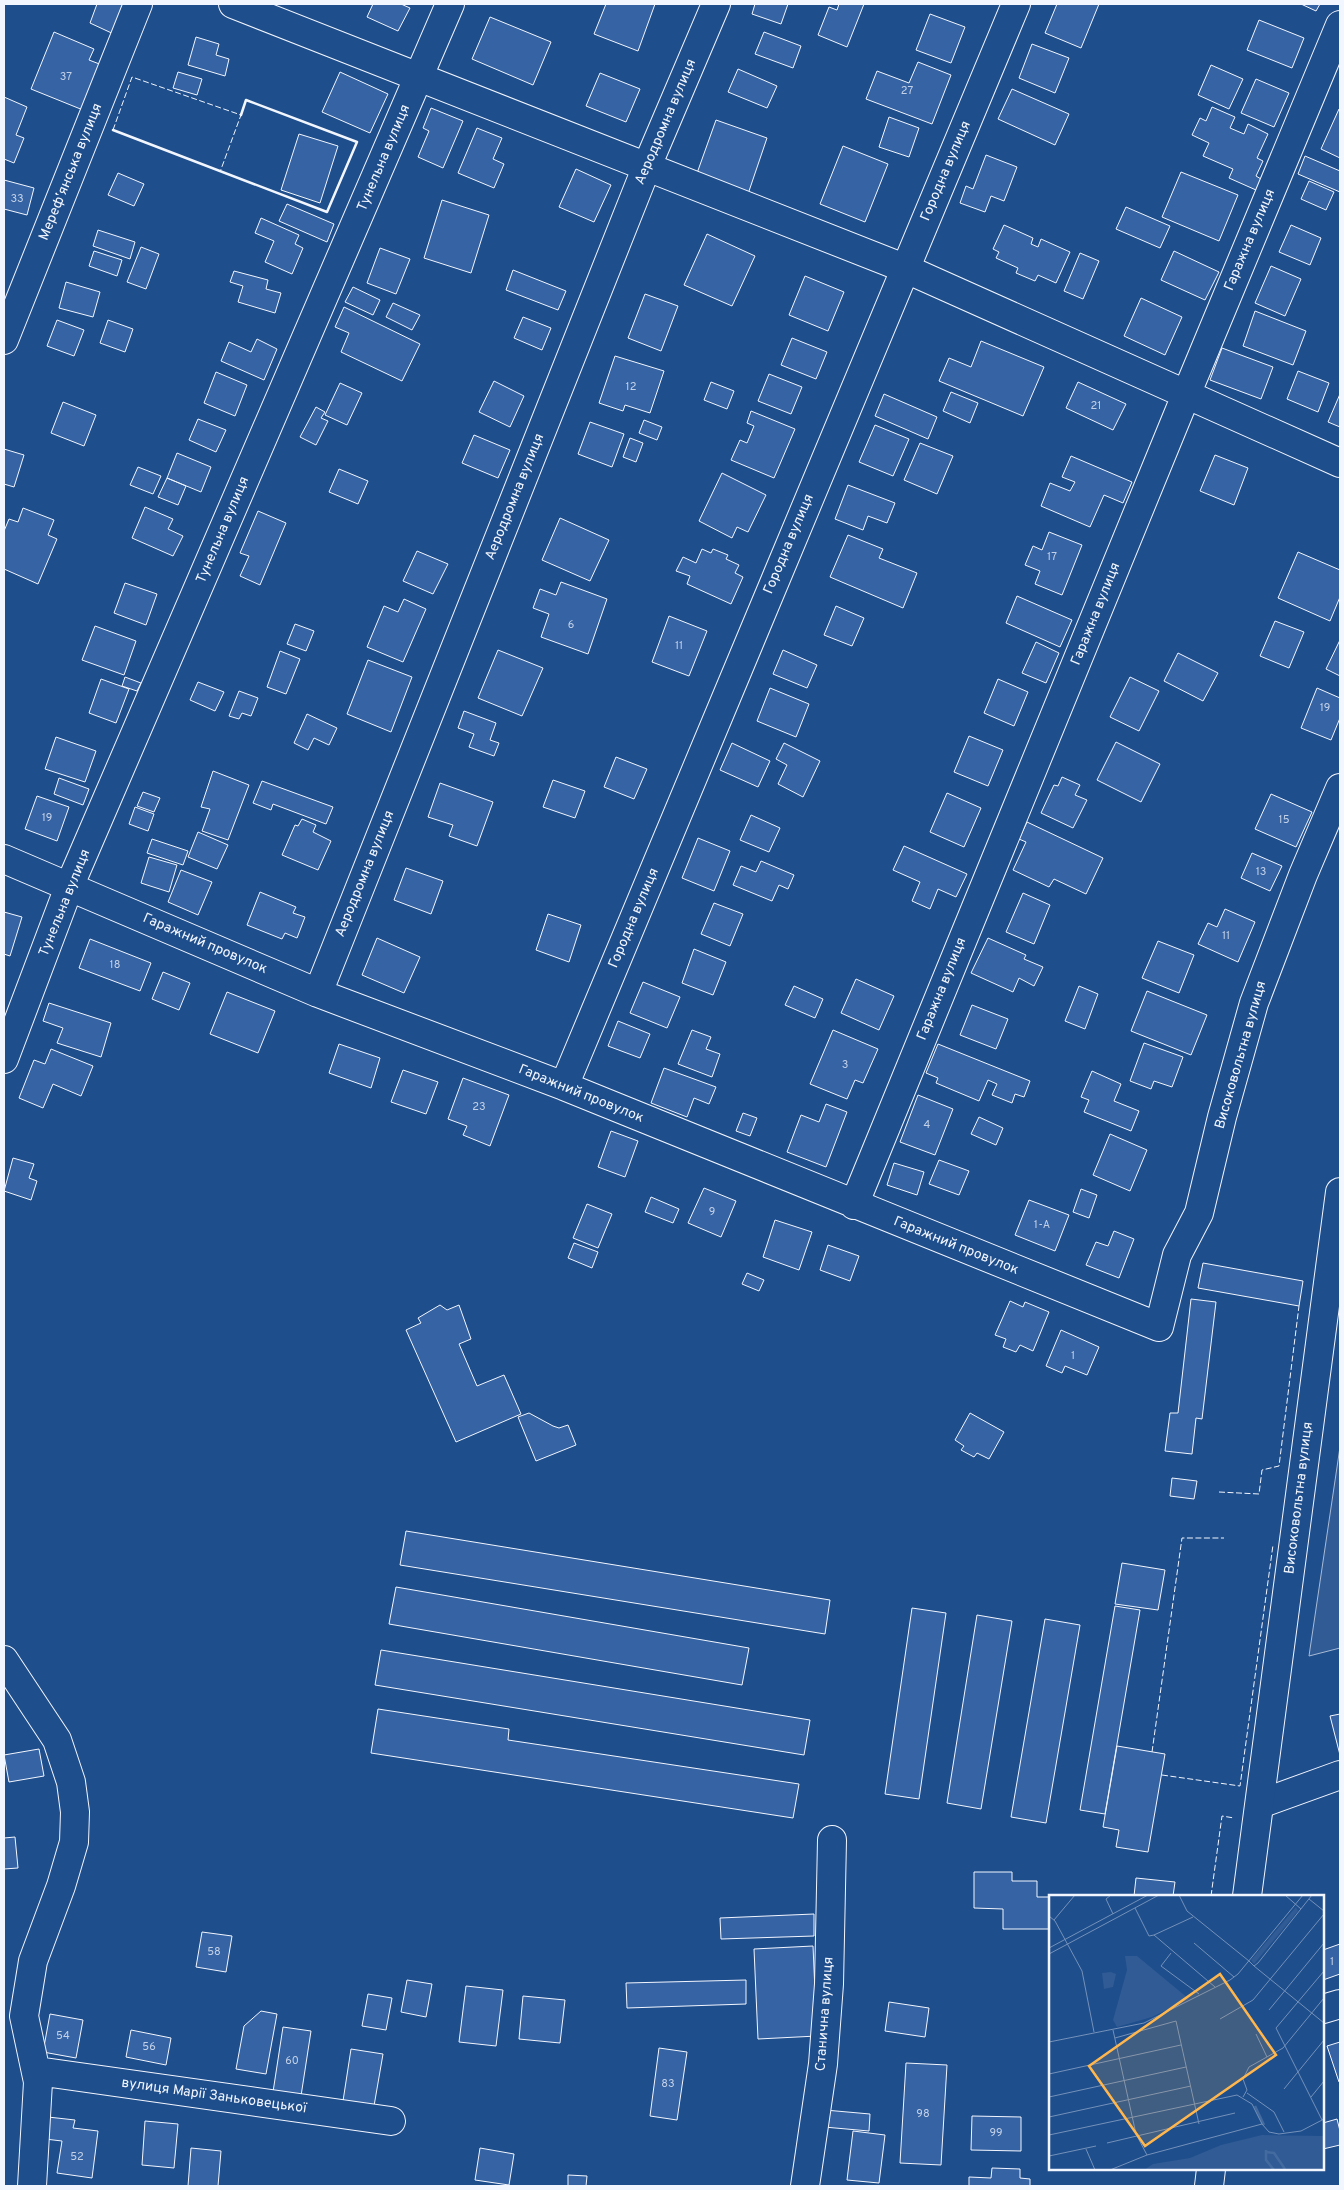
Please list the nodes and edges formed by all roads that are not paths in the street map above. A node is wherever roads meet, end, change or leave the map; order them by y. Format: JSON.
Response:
{"nodes":[{"id":1,"x":138,"y":4,"type":"edge"},
{"id":2,"x":234,"y":4,"type":"edge"},
{"id":3,"x":450,"y":4,"type":"edge"},
{"id":4,"x":716,"y":4,"type":"edge"},
{"id":5,"x":1016,"y":4,"type":"edge"},
{"id":6,"x":1340,"y":26,"type":"edge"},
{"id":7,"x":419,"y":76,"type":"junction"},
{"id":8,"x":647,"y":166,"type":"junction"},
{"id":9,"x":904,"y":268,"type":"junction"},
{"id":10,"x":4,"y":340,"type":"edge"},
{"id":11,"x":1186,"y":395,"type":"junction"},
{"id":12,"x":1340,"y":463,"type":"edge"},
{"id":13,"x":1340,"y":788,"type":"edge"},
{"id":14,"x":4,"y":859,"type":"edge"},
{"id":15,"x":70,"y":887,"type":"junction"},
{"id":16,"x":318,"y":993,"type":"junction"},
{"id":17,"x":4,"y":1059,"type":"edge"},
{"id":18,"x":564,"y":1086,"type":"junction"},
{"id":19,"x":1340,"y":1192,"type":"edge"},
{"id":20,"x":854,"y":1205,"type":"junction"},
{"id":21,"x":1159,"y":1327,"type":"joint"},
{"id":22,"x":4,"y":1660,"type":"edge"},
{"id":23,"x":1340,"y":1774,"type":"edge"},
{"id":24,"x":1260,"y":1804,"type":"junction"},
{"id":25,"x":832,"y":1840,"type":"dead end"},
{"id":26,"x":1247,"y":1895,"type":"edge"},
{"id":27,"x":1340,"y":2004,"type":"edge"},
{"id":28,"x":1324,"y":2009,"type":"edge"},
{"id":29,"x":37,"y":2071,"type":"junction"},
{"id":30,"x":390,"y":2121,"type":"dead end"},
{"id":31,"x":1211,"y":2170,"type":"edge"},
{"id":32,"x":32,"y":2186,"type":"edge"},
{"id":33,"x":805,"y":2186,"type":"edge"},
{"id":34,"x":1209,"y":2186,"type":"edge"}],
"edges":[{"from":1,"to":10,"type":"street","name":"Мерефʼянська вулиця"},
{"from":2,"to":7,"type":"street"},
{"from":3,"to":7,"type":"street","name":"Тунельна вулиця"},
{"from":4,"to":8,"type":"street","name":"Аеродромна вулиця"},
{"from":5,"to":9,"type":"street","name":"Городна вулиця"},
{"from":6,"to":11,"type":"street","name":"Гаражна вулиця"},
{"from":7,"to":8,"type":"street"},
{"from":7,"to":15,"type":"street","name":"Тунельна вулиця"},
{"from":8,"to":9,"type":"street"},
{"from":8,"to":16,"type":"street","name":"Аеродромна вулиця"},
{"from":9,"to":11,"type":"street"},
{"from":9,"to":18,"type":"street","name":"Городна вулиця"},
{"from":11,"to":12,"type":"street"},
{"from":11,"to":20,"type":"street","name":"Гаражна вулиця"},
{"from":13,"to":21,"type":"street","name":"Високовольтна вулиця"},
{"from":14,"to":15,"type":"street","name":"Гаражний провулок"},
{"from":15,"to":16,"type":"street","name":"Гаражний провулок"},
{"from":15,"to":17,"type":"street","name":"Тунельна вулиця"},
{"from":16,"to":18,"type":"street","name":"Гаражний провулок"},
{"from":18,"to":20,"type":"street","name":"Гаражний провулок"},
{"from":19,"to":24,"type":"street","name":"Високовольтна вулиця"},
{"from":20,"to":21,"type":"street","name":"Гаражний провулок"},
{"from":22,"to":29,"type":"street"},
{"from":23,"to":24,"type":"street"},
{"from":24,"to":26,"type":"street","name":"Високовольтна вулиця"},
{"from":25,"to":33,"type":"street","name":"Станична вулиця"},
{"from":27,"to":28,"type":"street"},
{"from":29,"to":30,"type":"street","name":"вулиця Марії Заньковецької"},
{"from":29,"to":32,"type":"street"},
{"from":31,"to":34,"type":"street"}]}
